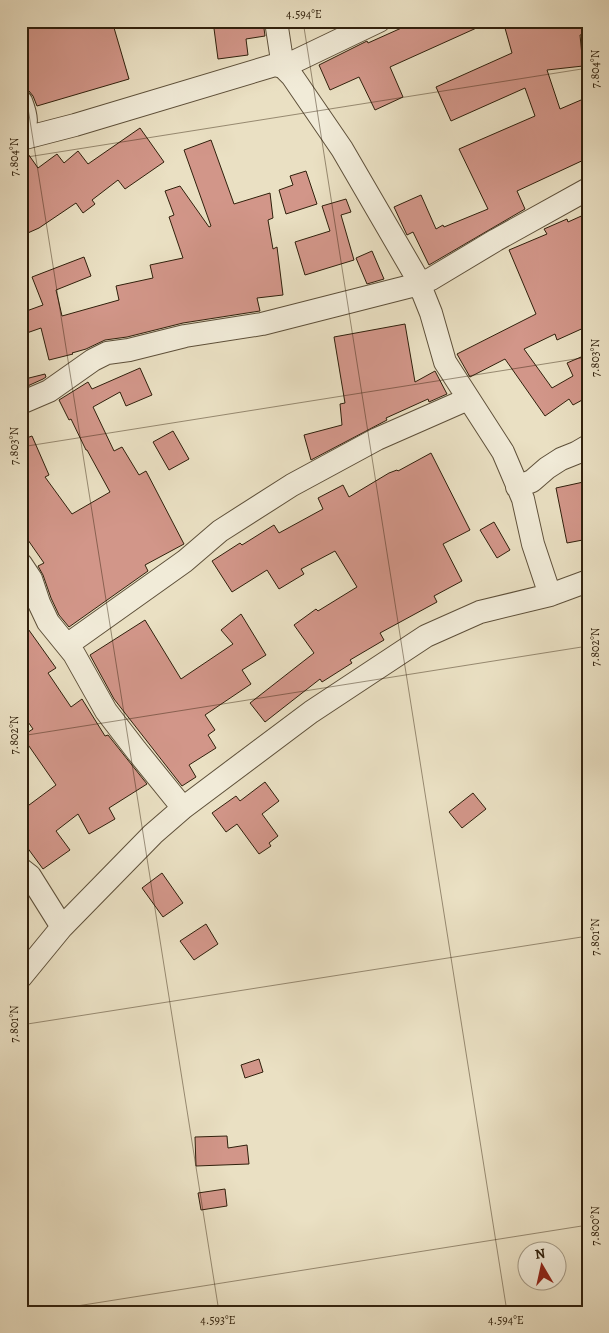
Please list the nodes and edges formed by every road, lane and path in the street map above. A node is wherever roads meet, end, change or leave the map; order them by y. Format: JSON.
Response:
{"nodes":[{"id":1,"x":276,"y":21,"type":"edge"},
{"id":2,"x":380,"y":21,"type":"edge"},
{"id":3,"x":283,"y":67,"type":"junction"},
{"id":4,"x":21,"y":101,"type":"edge"},
{"id":5,"x":21,"y":139,"type":"edge"},
{"id":6,"x":588,"y":189,"type":"edge"},
{"id":7,"x":419,"y":284,"type":"junction"},
{"id":8,"x":468,"y":398,"type":"junction"},
{"id":9,"x":21,"y":403,"type":"edge"},
{"id":10,"x":588,"y":446,"type":"edge"},
{"id":11,"x":517,"y":487,"type":"junction"},
{"id":12,"x":21,"y":564,"type":"edge"},
{"id":13,"x":588,"y":582,"type":"edge"},
{"id":14,"x":550,"y":595,"type":"junction"},
{"id":15,"x":67,"y":645,"type":"junction"},
{"id":16,"x":183,"y":808,"type":"junction"},
{"id":17,"x":21,"y":869,"type":"edge"},
{"id":18,"x":62,"y":927,"type":"junction"},
{"id":19,"x":21,"y":977,"type":"edge"}],
"edges":[{"from":1,"to":3,"type":"street"},
{"from":2,"to":3,"type":"street"},
{"from":3,"to":5,"type":"street"},
{"from":3,"to":7,"type":"street"},
{"from":4,"to":5,"type":"street"},
{"from":6,"to":7,"type":"street"},
{"from":7,"to":8,"type":"street"},
{"from":7,"to":9,"type":"street"},
{"from":8,"to":11,"type":"street"},
{"from":8,"to":15,"type":"street"},
{"from":10,"to":11,"type":"street"},
{"from":11,"to":14,"type":"street"},
{"from":12,"to":15,"type":"street"},
{"from":13,"to":14,"type":"street"},
{"from":14,"to":16,"type":"street"},
{"from":15,"to":16,"type":"street"},
{"from":16,"to":18,"type":"street"},
{"from":17,"to":18,"type":"street"},
{"from":18,"to":19,"type":"street"}]}
